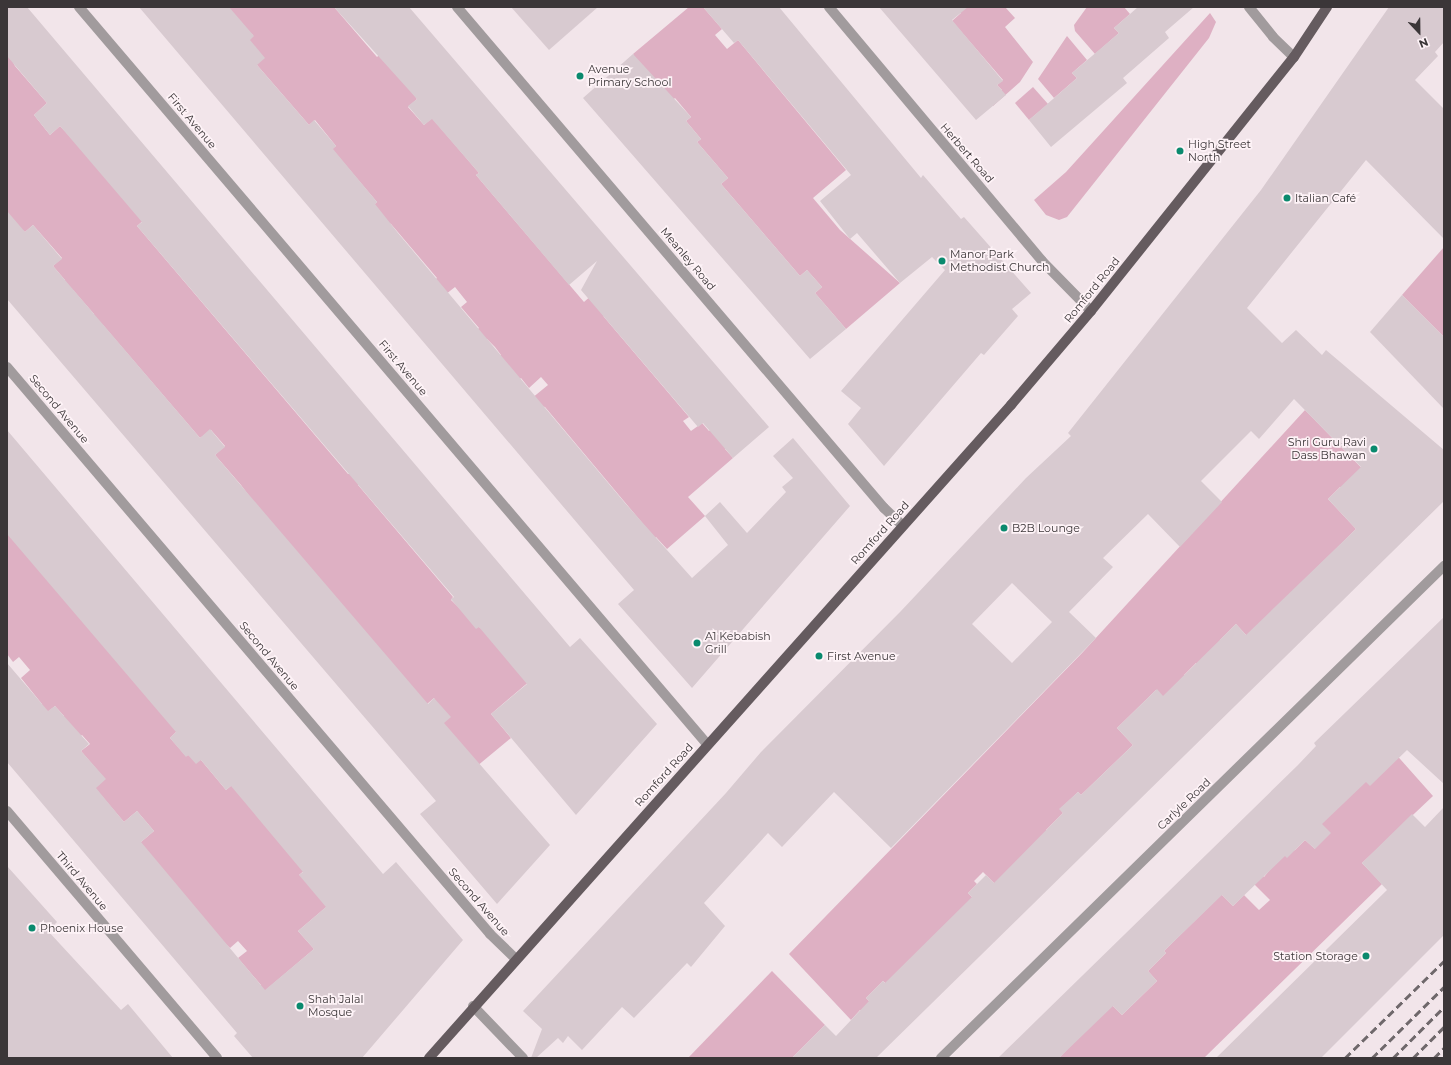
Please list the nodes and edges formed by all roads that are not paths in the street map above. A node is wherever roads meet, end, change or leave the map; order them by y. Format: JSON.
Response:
{"nodes":[{"id":1,"x":79,"y":7,"type":"edge"},
{"id":2,"x":457,"y":7,"type":"edge"},
{"id":3,"x":829,"y":7,"type":"edge"},
{"id":4,"x":1249,"y":7,"type":"edge"},
{"id":5,"x":1327,"y":7,"type":"edge"},
{"id":6,"x":1294,"y":57,"type":"junction"},
{"id":7,"x":1091,"y":311,"type":"junction"},
{"id":8,"x":7,"y":367,"type":"edge"},
{"id":9,"x":902,"y":525,"type":"junction"},
{"id":10,"x":1444,"y":566,"type":"edge"},
{"id":11,"x":707,"y":744,"type":"junction"},
{"id":12,"x":7,"y":811,"type":"edge"},
{"id":13,"x":515,"y":958,"type":"junction"},
{"id":14,"x":473,"y":1006,"type":"junction"},
{"id":15,"x":217,"y":1058,"type":"edge"},
{"id":16,"x":429,"y":1058,"type":"edge"},
{"id":17,"x":523,"y":1058,"type":"edge"},
{"id":18,"x":940,"y":1058,"type":"edge"}],
"edges":[{"from":1,"to":11,"type":"street","name":"First Avenue"},
{"from":2,"to":9,"type":"street","name":"Meanley Road"},
{"from":3,"to":7,"type":"street","name":"Herbert Road"},
{"from":4,"to":6,"type":"street"},
{"from":5,"to":6,"type":"main road","name":"Romford Road"},
{"from":6,"to":7,"type":"main road","name":"Romford Road"},
{"from":7,"to":9,"type":"main road","name":"Romford Road"},
{"from":8,"to":13,"type":"street","name":"Second Avenue"},
{"from":9,"to":11,"type":"main road","name":"Romford Road"},
{"from":10,"to":18,"type":"street","name":"Carlyle Road"},
{"from":11,"to":13,"type":"main road","name":"Romford Road"},
{"from":12,"to":15,"type":"street","name":"Third Avenue"},
{"from":13,"to":14,"type":"main road","name":"Romford Road"},
{"from":14,"to":16,"type":"main road","name":"Romford Road"},
{"from":14,"to":17,"type":"street"}]}
